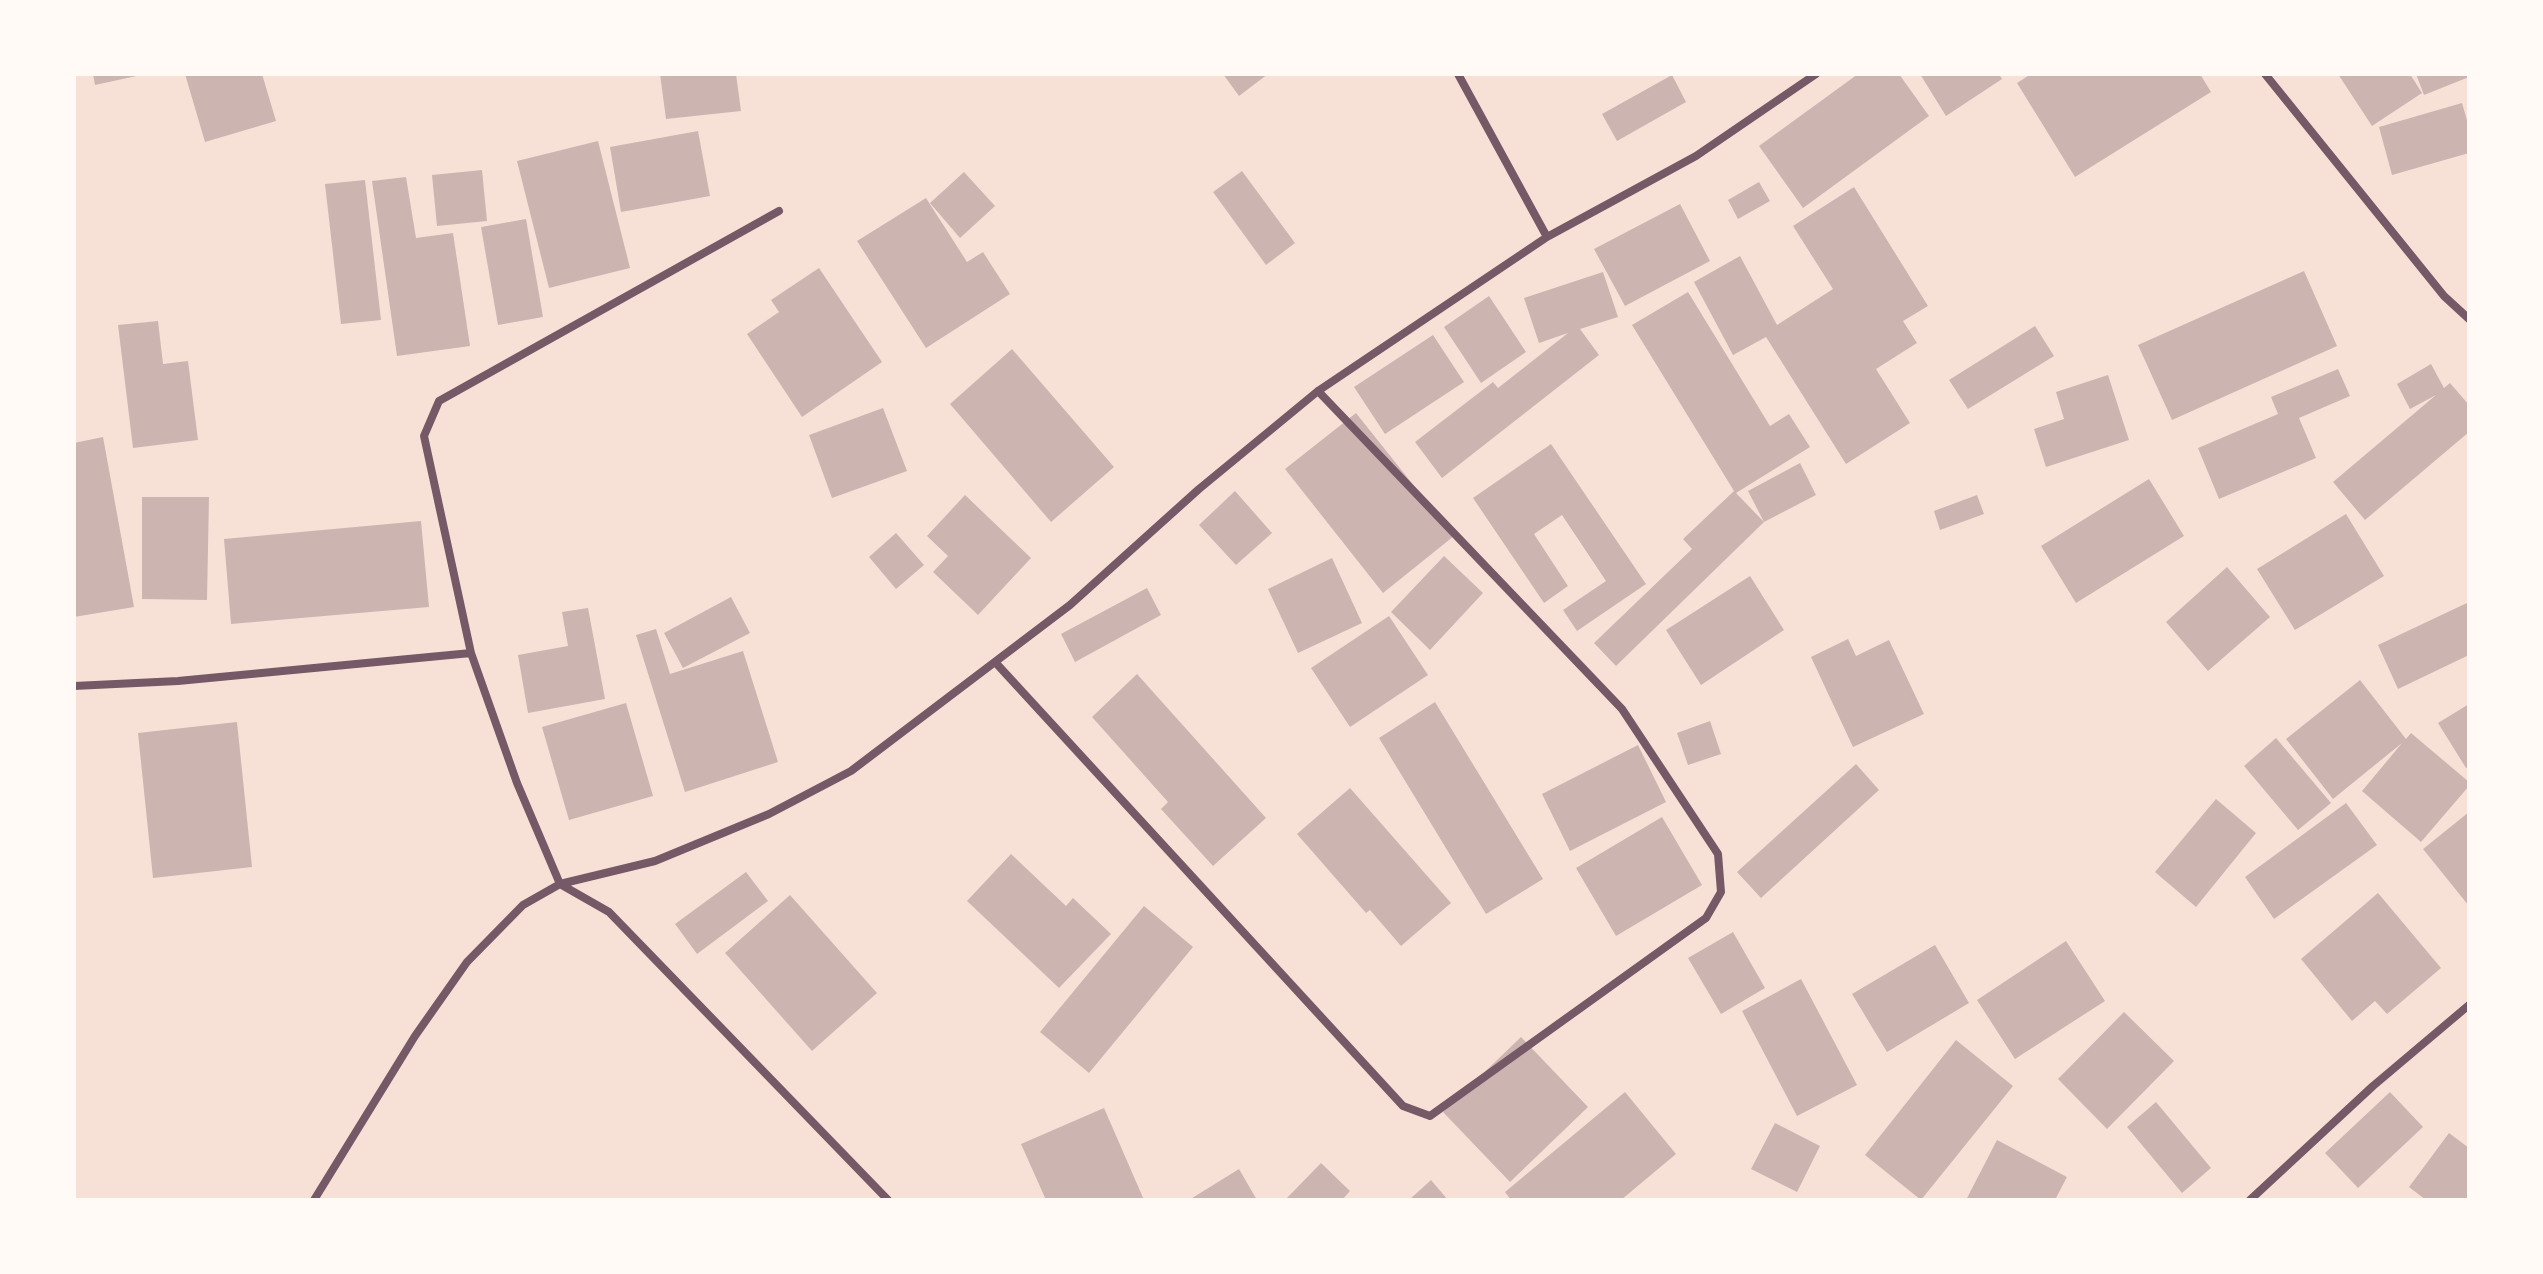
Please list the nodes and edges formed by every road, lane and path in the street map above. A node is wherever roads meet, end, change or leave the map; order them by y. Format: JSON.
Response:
{"nodes":[{"id":1,"x":1458,"y":74,"type":"edge"},
{"id":2,"x":1816,"y":74,"type":"edge"},
{"id":3,"x":2265,"y":74,"type":"edge"},
{"id":4,"x":779,"y":211,"type":"dead end"},
{"id":5,"x":1547,"y":237,"type":"junction"},
{"id":6,"x":2469,"y":319,"type":"edge"},
{"id":7,"x":1318,"y":391,"type":"junction"},
{"id":8,"x":471,"y":653,"type":"junction"},
{"id":9,"x":995,"y":662,"type":"junction"},
{"id":10,"x":74,"y":686,"type":"edge"},
{"id":11,"x":560,"y":884,"type":"junction"},
{"id":12,"x":2469,"y":1005,"type":"edge"},
{"id":13,"x":314,"y":1200,"type":"edge"},
{"id":14,"x":888,"y":1200,"type":"edge"},
{"id":15,"x":2250,"y":1200,"type":"edge"}],
"edges":[{"from":1,"to":5,"type":"street"},
{"from":2,"to":5,"type":"street"},
{"from":3,"to":6,"type":"street"},
{"from":4,"to":8,"type":"street"},
{"from":5,"to":7,"type":"street"},
{"from":7,"to":9,"type":"street"},
{"from":7,"to":9,"type":"street"},
{"from":8,"to":10,"type":"street"},
{"from":8,"to":11,"type":"street"},
{"from":9,"to":11,"type":"street"},
{"from":11,"to":13,"type":"street"},
{"from":11,"to":14,"type":"street"},
{"from":12,"to":15,"type":"street"}]}
